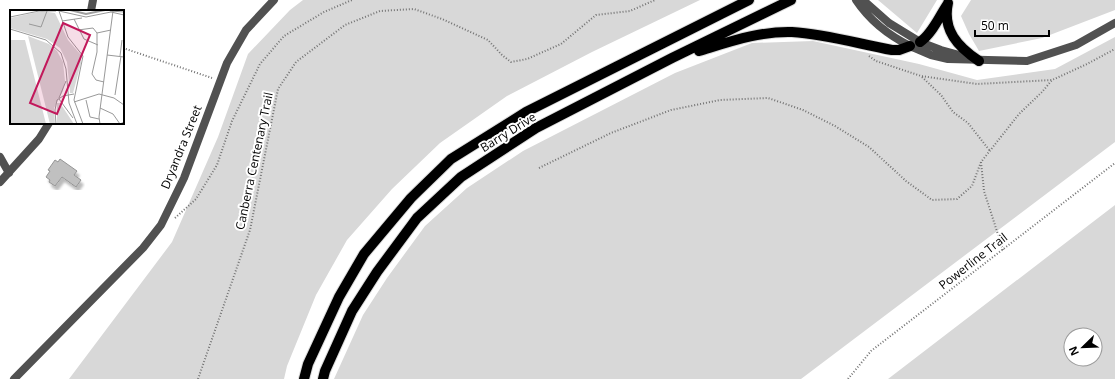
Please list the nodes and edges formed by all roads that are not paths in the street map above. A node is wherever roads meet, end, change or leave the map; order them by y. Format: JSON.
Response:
{"nodes":[{"id":1,"x":93,"y":0,"type":"edge"},
{"id":2,"x":274,"y":0,"type":"edge"},
{"id":3,"x":749,"y":0,"type":"edge"},
{"id":4,"x":791,"y":0,"type":"edge"},
{"id":5,"x":856,"y":0,"type":"edge"},
{"id":6,"x":863,"y":0,"type":"edge"},
{"id":7,"x":949,"y":2,"type":"edge"},
{"id":8,"x":91,"y":10,"type":"edge"},
{"id":9,"x":1115,"y":23,"type":"edge"},
{"id":10,"x":915,"y":44,"type":"junction"},
{"id":11,"x":672,"y":58,"type":"junction"},
{"id":12,"x":979,"y":60,"type":"junction"},
{"id":13,"x":48,"y":124,"type":"edge"},
{"id":14,"x":0,"y":157,"type":"edge"},
{"id":15,"x":9,"y":173,"type":"junction"},
{"id":16,"x":0,"y":182,"type":"edge"},
{"id":17,"x":14,"y":379,"type":"edge"},
{"id":18,"x":304,"y":379,"type":"edge"},
{"id":19,"x":322,"y":379,"type":"edge"}],
"edges":[{"from":1,"to":8,"type":"street"},
{"from":2,"to":17,"type":"street","name":"Dryandra Street"},
{"from":3,"to":18,"type":"main road","name":"Barry Drive"},
{"from":4,"to":11,"type":"main road","name":"Barry Drive"},
{"from":5,"to":10,"type":"street"},
{"from":6,"to":10,"type":"street"},
{"from":7,"to":10,"type":"main road"},
{"from":7,"to":12,"type":"main road"},
{"from":9,"to":12,"type":"street"},
{"from":10,"to":11,"type":"main road"},
{"from":10,"to":12,"type":"street"},
{"from":11,"to":19,"type":"main road","name":"Barry Drive"},
{"from":13,"to":15,"type":"street"},
{"from":14,"to":15,"type":"street"},
{"from":15,"to":16,"type":"street"}]}
